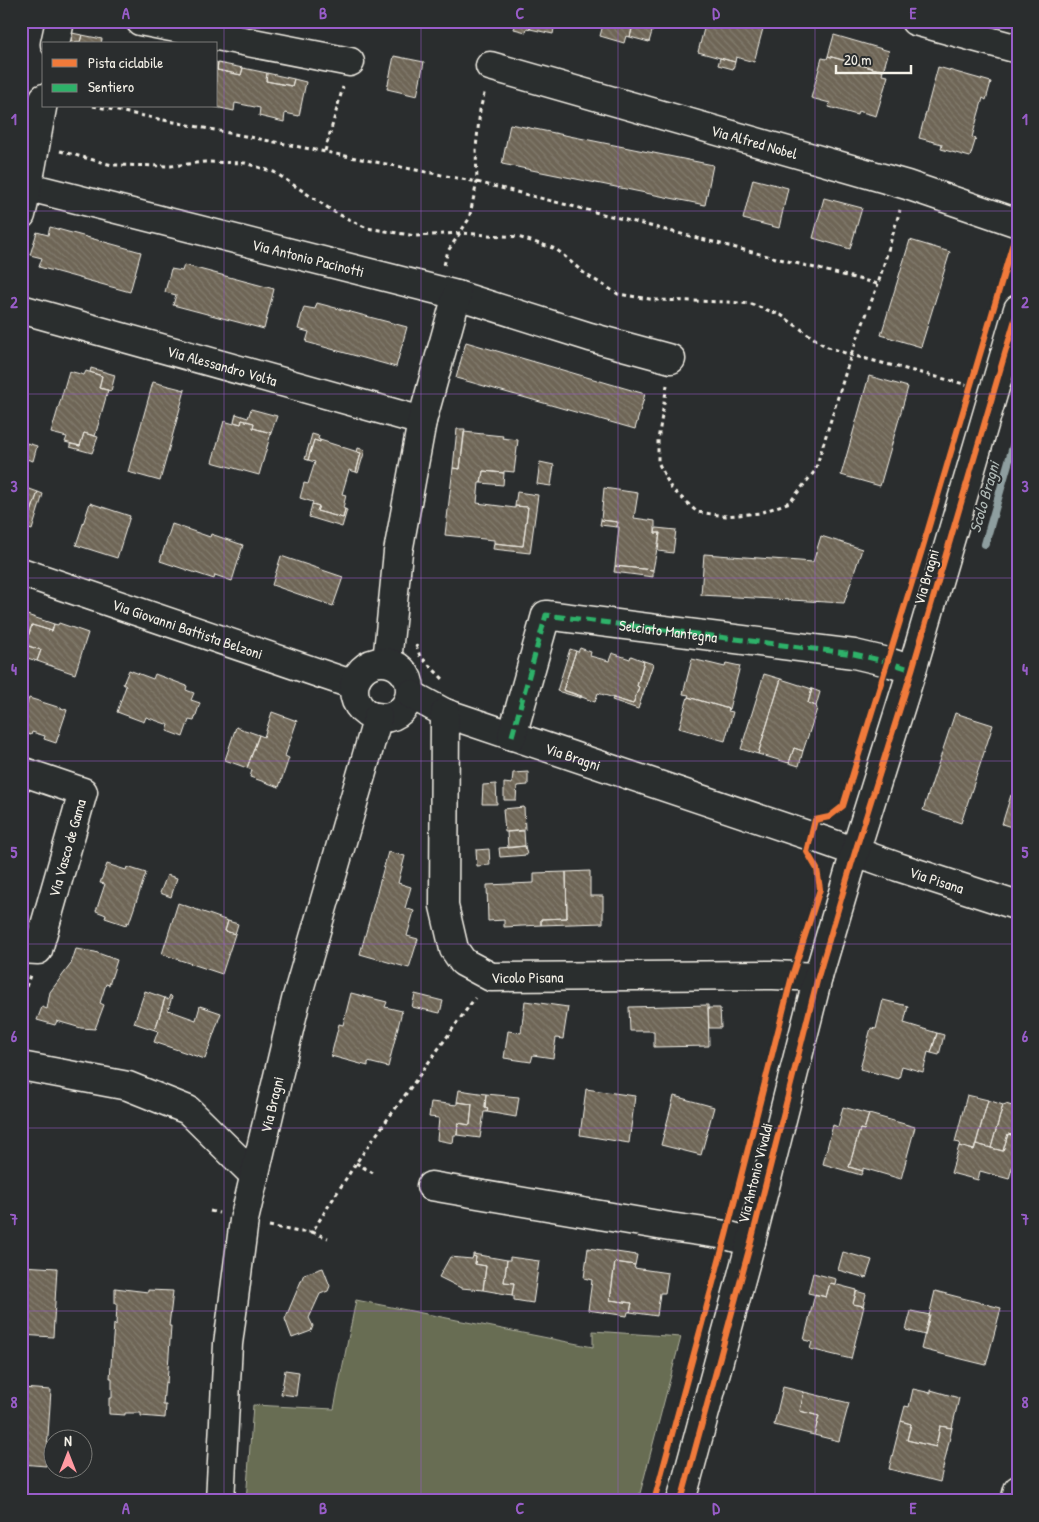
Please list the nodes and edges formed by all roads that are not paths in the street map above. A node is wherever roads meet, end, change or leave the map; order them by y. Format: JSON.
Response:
{"nodes":[{"id":1,"x":60,"y":21,"type":"edge"},
{"id":2,"x":140,"y":21,"type":"edge"},
{"id":3,"x":915,"y":21,"type":"edge"},
{"id":4,"x":55,"y":42,"type":"edge"},
{"id":5,"x":1018,"y":49,"type":"edge"},
{"id":6,"x":350,"y":62,"type":"road end"},
{"id":7,"x":490,"y":66,"type":"road end"},
{"id":8,"x":42,"y":107,"type":"edge"},
{"id":9,"x":29,"y":187,"type":"junction"},
{"id":10,"x":21,"y":215,"type":"edge"},
{"id":11,"x":1018,"y":223,"type":"edge"},
{"id":12,"x":447,"y":292,"type":"junction"},
{"id":13,"x":21,"y":309,"type":"edge"},
{"id":14,"x":1018,"y":309,"type":"edge"},
{"id":15,"x":671,"y":359,"type":"road end"},
{"id":16,"x":422,"y":421,"type":"junction"},
{"id":17,"x":21,"y":572,"type":"edge"},
{"id":18,"x":387,"y":662,"type":"junction"},
{"id":19,"x":912,"y":670,"type":"junction"},
{"id":20,"x":354,"y":685,"type":"junction"},
{"id":21,"x":410,"y":694,"type":"junction"},
{"id":22,"x":445,"y":713,"type":"junction"},
{"id":23,"x":378,"y":718,"type":"junction"},
{"id":24,"x":512,"y":736,"type":"junction"},
{"id":25,"x":21,"y":771,"type":"edge"},
{"id":26,"x":855,"y":852,"type":"junction"},
{"id":27,"x":1018,"y":906,"type":"edge"},
{"id":28,"x":21,"y":949,"type":"edge"},
{"id":29,"x":818,"y":977,"type":"junction"},
{"id":30,"x":21,"y":1066,"type":"edge"},
{"id":31,"x":255,"y":1176,"type":"junction"},
{"id":32,"x":431,"y":1186,"type":"dead end"},
{"id":33,"x":751,"y":1242,"type":"junction"},
{"id":34,"x":1018,"y":1490,"type":"edge"},
{"id":35,"x":220,"y":1501,"type":"edge"},
{"id":36,"x":681,"y":1501,"type":"edge"},
{"id":37,"x":1015,"y":1501,"type":"edge"}],
"edges":[{"from":1,"to":4,"type":"street"},
{"from":2,"to":6,"type":"street"},
{"from":3,"to":5,"type":"street"},
{"from":7,"to":11,"type":"street","name":"Via Alfred Nobel"},
{"from":8,"to":9,"type":"street"},
{"from":9,"to":10,"type":"street"},
{"from":9,"to":12,"type":"street","name":"Via Antonio Pacinotti"},
{"from":12,"to":15,"type":"street","name":"Via Antonio Pacinotti"},
{"from":12,"to":16,"type":"street"},
{"from":13,"to":16,"type":"street","name":"Via Alessandro Volta"},
{"from":14,"to":19,"type":"street","name":"Via Bragni"},
{"from":16,"to":18,"type":"street"},
{"from":17,"to":20,"type":"street","name":"Via Giovanni Battista Belzoni"},
{"from":18,"to":20,"type":"street"},
{"from":18,"to":21,"type":"street"},
{"from":19,"to":24,"type":"street","name":"Selciato Mantegna"},
{"from":19,"to":26,"type":"street","name":"Via Bragni"},
{"from":20,"to":23,"type":"street"},
{"from":21,"to":22,"type":"street","name":"Via Bragni"},
{"from":21,"to":23,"type":"street"},
{"from":22,"to":24,"type":"street","name":"Via Bragni"},
{"from":22,"to":29,"type":"street","name":"Vicolo Pisana"},
{"from":23,"to":31,"type":"street","name":"Via Bragni"},
{"from":24,"to":26,"type":"street","name":"Via Bragni"},
{"from":25,"to":28,"type":"street","name":"Via Vasco de Gama"},
{"from":26,"to":27,"type":"street","name":"Via Pisana"},
{"from":26,"to":29,"type":"street","name":"Via Antonio Vivaldi"},
{"from":29,"to":33,"type":"street","name":"Via Antonio Vivaldi"},
{"from":30,"to":31,"type":"street"},
{"from":31,"to":35,"type":"street","name":"Via Bragni"},
{"from":32,"to":33,"type":"street","name":"Via Antonio Vivaldi"},
{"from":33,"to":36,"type":"street","name":"Via Antonio Vivaldi"},
{"from":34,"to":37,"type":"street"}]}
